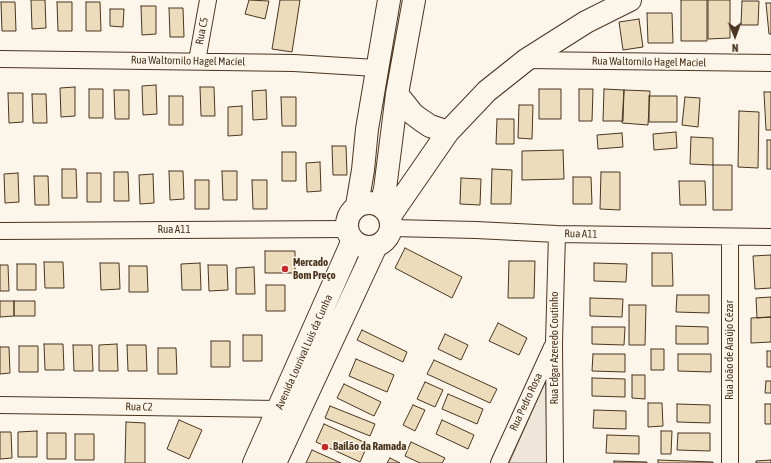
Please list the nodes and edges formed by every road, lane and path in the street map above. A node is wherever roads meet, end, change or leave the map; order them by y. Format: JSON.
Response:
{"nodes":[{"id":1,"x":208,"y":0,"type":"edge"},
{"id":2,"x":389,"y":0,"type":"edge"},
{"id":3,"x":414,"y":0,"type":"edge"},
{"id":4,"x":630,"y":0,"type":"edge"},
{"id":5,"x":0,"y":59,"type":"edge"},
{"id":6,"x":526,"y":60,"type":"junction"},
{"id":7,"x":196,"y":61,"type":"junction"},
{"id":8,"x":771,"y":63,"type":"edge"},
{"id":9,"x":376,"y":68,"type":"junction"},
{"id":10,"x":397,"y":94,"type":"junction"},
{"id":11,"x":448,"y":132,"type":"junction"},
{"id":12,"x":357,"y":205,"type":"junction"},
{"id":13,"x":388,"y":216,"type":"junction"},
{"id":14,"x":0,"y":230,"type":"edge"},
{"id":15,"x":350,"y":234,"type":"junction"},
{"id":16,"x":557,"y":234,"type":"junction"},
{"id":17,"x":730,"y":237,"type":"junction"},
{"id":18,"x":771,"y":237,"type":"edge"},
{"id":19,"x":376,"y":246,"type":"junction"},
{"id":20,"x":554,"y":342,"type":"junction"},
{"id":21,"x":0,"y":405,"type":"edge"},
{"id":22,"x":278,"y":409,"type":"junction"},
{"id":23,"x":254,"y":463,"type":"edge"},
{"id":24,"x":275,"y":463,"type":"edge"},
{"id":25,"x":498,"y":463,"type":"edge"},
{"id":26,"x":555,"y":463,"type":"edge"},
{"id":27,"x":730,"y":463,"type":"edge"}],
"edges":[{"from":1,"to":7,"type":"street","name":"Rua C5"},
{"from":2,"to":9,"type":"street","name":"Avenida Lourival Luís da Cunha"},
{"from":3,"to":10,"type":"street","name":"Avenida Lourival Luís da Cunha"},
{"from":4,"to":6,"type":"street"},
{"from":5,"to":7,"type":"street","name":"Rua Waltornilo Hagel Maciel"},
{"from":6,"to":8,"type":"street","name":"Rua Waltornilo Hagel Maciel"},
{"from":6,"to":11,"type":"street"},
{"from":7,"to":9,"type":"street","name":"Rua Waltornilo Hagel Maciel"},
{"from":9,"to":12,"type":"street","name":"Avenida Lourival Luís da Cunha"},
{"from":10,"to":11,"type":"street"},
{"from":10,"to":13,"type":"street","name":"Avenida Lourival Luís da Cunha"},
{"from":11,"to":13,"type":"street"},
{"from":12,"to":13,"type":"street"},
{"from":12,"to":15,"type":"street","name":"Avenida Lourival Luís da Cunha"},
{"from":13,"to":16,"type":"street","name":"Rua A11"},
{"from":13,"to":19,"type":"street","name":"Avenida Lourival Luís da Cunha"},
{"from":14,"to":15,"type":"street","name":"Rua A11"},
{"from":15,"to":19,"type":"street"},
{"from":15,"to":22,"type":"street","name":"Avenida Lourival Luís da Cunha"},
{"from":16,"to":17,"type":"street","name":"Rua A11"},
{"from":16,"to":20,"type":"street","name":"Rua Edgar Azeredo Coutinho"},
{"from":17,"to":18,"type":"street","name":"Rua A11"},
{"from":17,"to":27,"type":"street","name":"Rua João de Araújo Cézar"},
{"from":19,"to":24,"type":"street","name":"Avenida Lourival Luís da Cunha"},
{"from":20,"to":25,"type":"street","name":"Rua Pedro Rosa"},
{"from":20,"to":26,"type":"street","name":"Rua Edgar Azeredo Coutinho"},
{"from":21,"to":22,"type":"street","name":"Rua C2"},
{"from":22,"to":23,"type":"street","name":"Avenida Lourival Luís da Cunha"}]}
